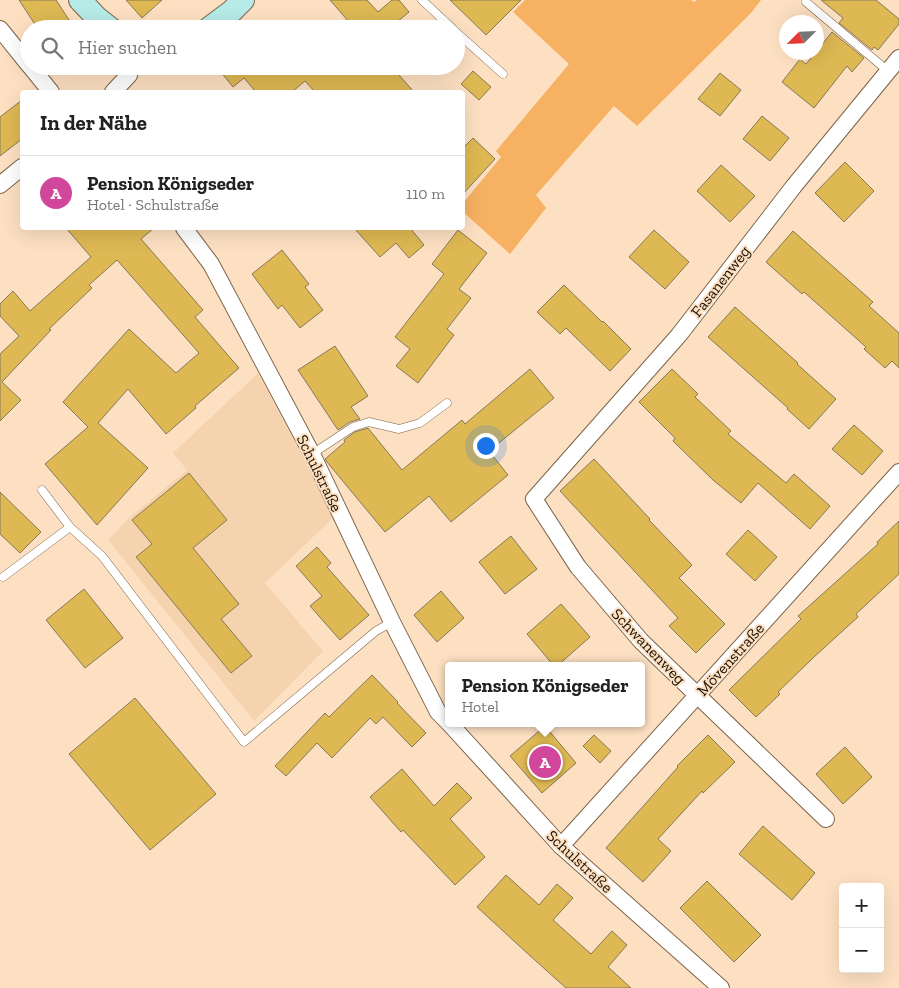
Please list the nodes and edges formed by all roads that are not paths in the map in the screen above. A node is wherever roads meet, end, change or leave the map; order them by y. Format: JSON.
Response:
{"nodes":[{"id":1,"x":80,"y":0,"type":"edge"},
{"id":2,"x":243,"y":0,"type":"edge"},
{"id":3,"x":422,"y":0,"type":"edge"},
{"id":4,"x":806,"y":2,"type":"dead end"},
{"id":5,"x":99,"y":20,"type":"edge"},
{"id":6,"x":220,"y":20,"type":"edge"},
{"id":7,"x":443,"y":20,"type":"edge"},
{"id":8,"x":0,"y":29,"type":"edge"},
{"id":9,"x":465,"y":40,"type":"edge"},
{"id":10,"x":20,"y":55,"type":"edge"},
{"id":11,"x":899,"y":58,"type":"edge"},
{"id":12,"x":888,"y":71,"type":"junction"},
{"id":13,"x":503,"y":74,"type":"dead end"},
{"id":14,"x":37,"y":75,"type":"edge"},
{"id":15,"x":128,"y":75,"type":"edge"},
{"id":16,"x":49,"y":90,"type":"edge"},
{"id":17,"x":115,"y":90,"type":"edge"},
{"id":18,"x":20,"y":169,"type":"edge"},
{"id":19,"x":0,"y":185,"type":"edge"},
{"id":20,"x":186,"y":230,"type":"edge"},
{"id":21,"x":447,"y":403,"type":"dead end"},
{"id":22,"x":312,"y":454,"type":"junction"},
{"id":23,"x":899,"y":472,"type":"edge"},
{"id":24,"x":42,"y":490,"type":"dead end"},
{"id":25,"x":534,"y":499,"type":"joint"},
{"id":26,"x":70,"y":527,"type":"junction"},
{"id":27,"x":3,"y":577,"type":"dead end"},
{"id":28,"x":392,"y":622,"type":"junction"},
{"id":29,"x":697,"y":696,"type":"junction"},
{"id":30,"x":445,"y":719,"type":"edge"},
{"id":31,"x":453,"y":727,"type":"edge"},
{"id":32,"x":826,"y":819,"type":"dead end"},
{"id":33,"x":562,"y":846,"type":"junction"},
{"id":34,"x":721,"y":988,"type":"edge"}],
"edges":[{"from":1,"to":5,"type":"main road"},
{"from":2,"to":6,"type":"main road"},
{"from":3,"to":7,"type":"lane"},
{"from":4,"to":12,"type":"lane"},
{"from":8,"to":10,"type":"street"},
{"from":9,"to":13,"type":"lane"},
{"from":11,"to":12,"type":"street","name":"Fasanenweg"},
{"from":12,"to":25,"type":"street","name":"Fasanenweg"},
{"from":14,"to":16,"type":"street"},
{"from":15,"to":17,"type":"street"},
{"from":18,"to":19,"type":"street"},
{"from":20,"to":22,"type":"street","name":"Schulstraße"},
{"from":21,"to":22,"type":"lane"},
{"from":22,"to":28,"type":"street","name":"Schulstraße"},
{"from":23,"to":29,"type":"street","name":"Mövenstraße"},
{"from":24,"to":26,"type":"lane"},
{"from":25,"to":29,"type":"street","name":"Schwanenweg"},
{"from":26,"to":27,"type":"lane"},
{"from":26,"to":28,"type":"lane"},
{"from":28,"to":30,"type":"street","name":"Schulstraße"},
{"from":29,"to":32,"type":"street","name":"Schwanenweg"},
{"from":29,"to":33,"type":"street","name":"Mövenstraße"},
{"from":31,"to":33,"type":"street","name":"Schulstraße"},
{"from":33,"to":34,"type":"street","name":"Schulstraße"}]}
